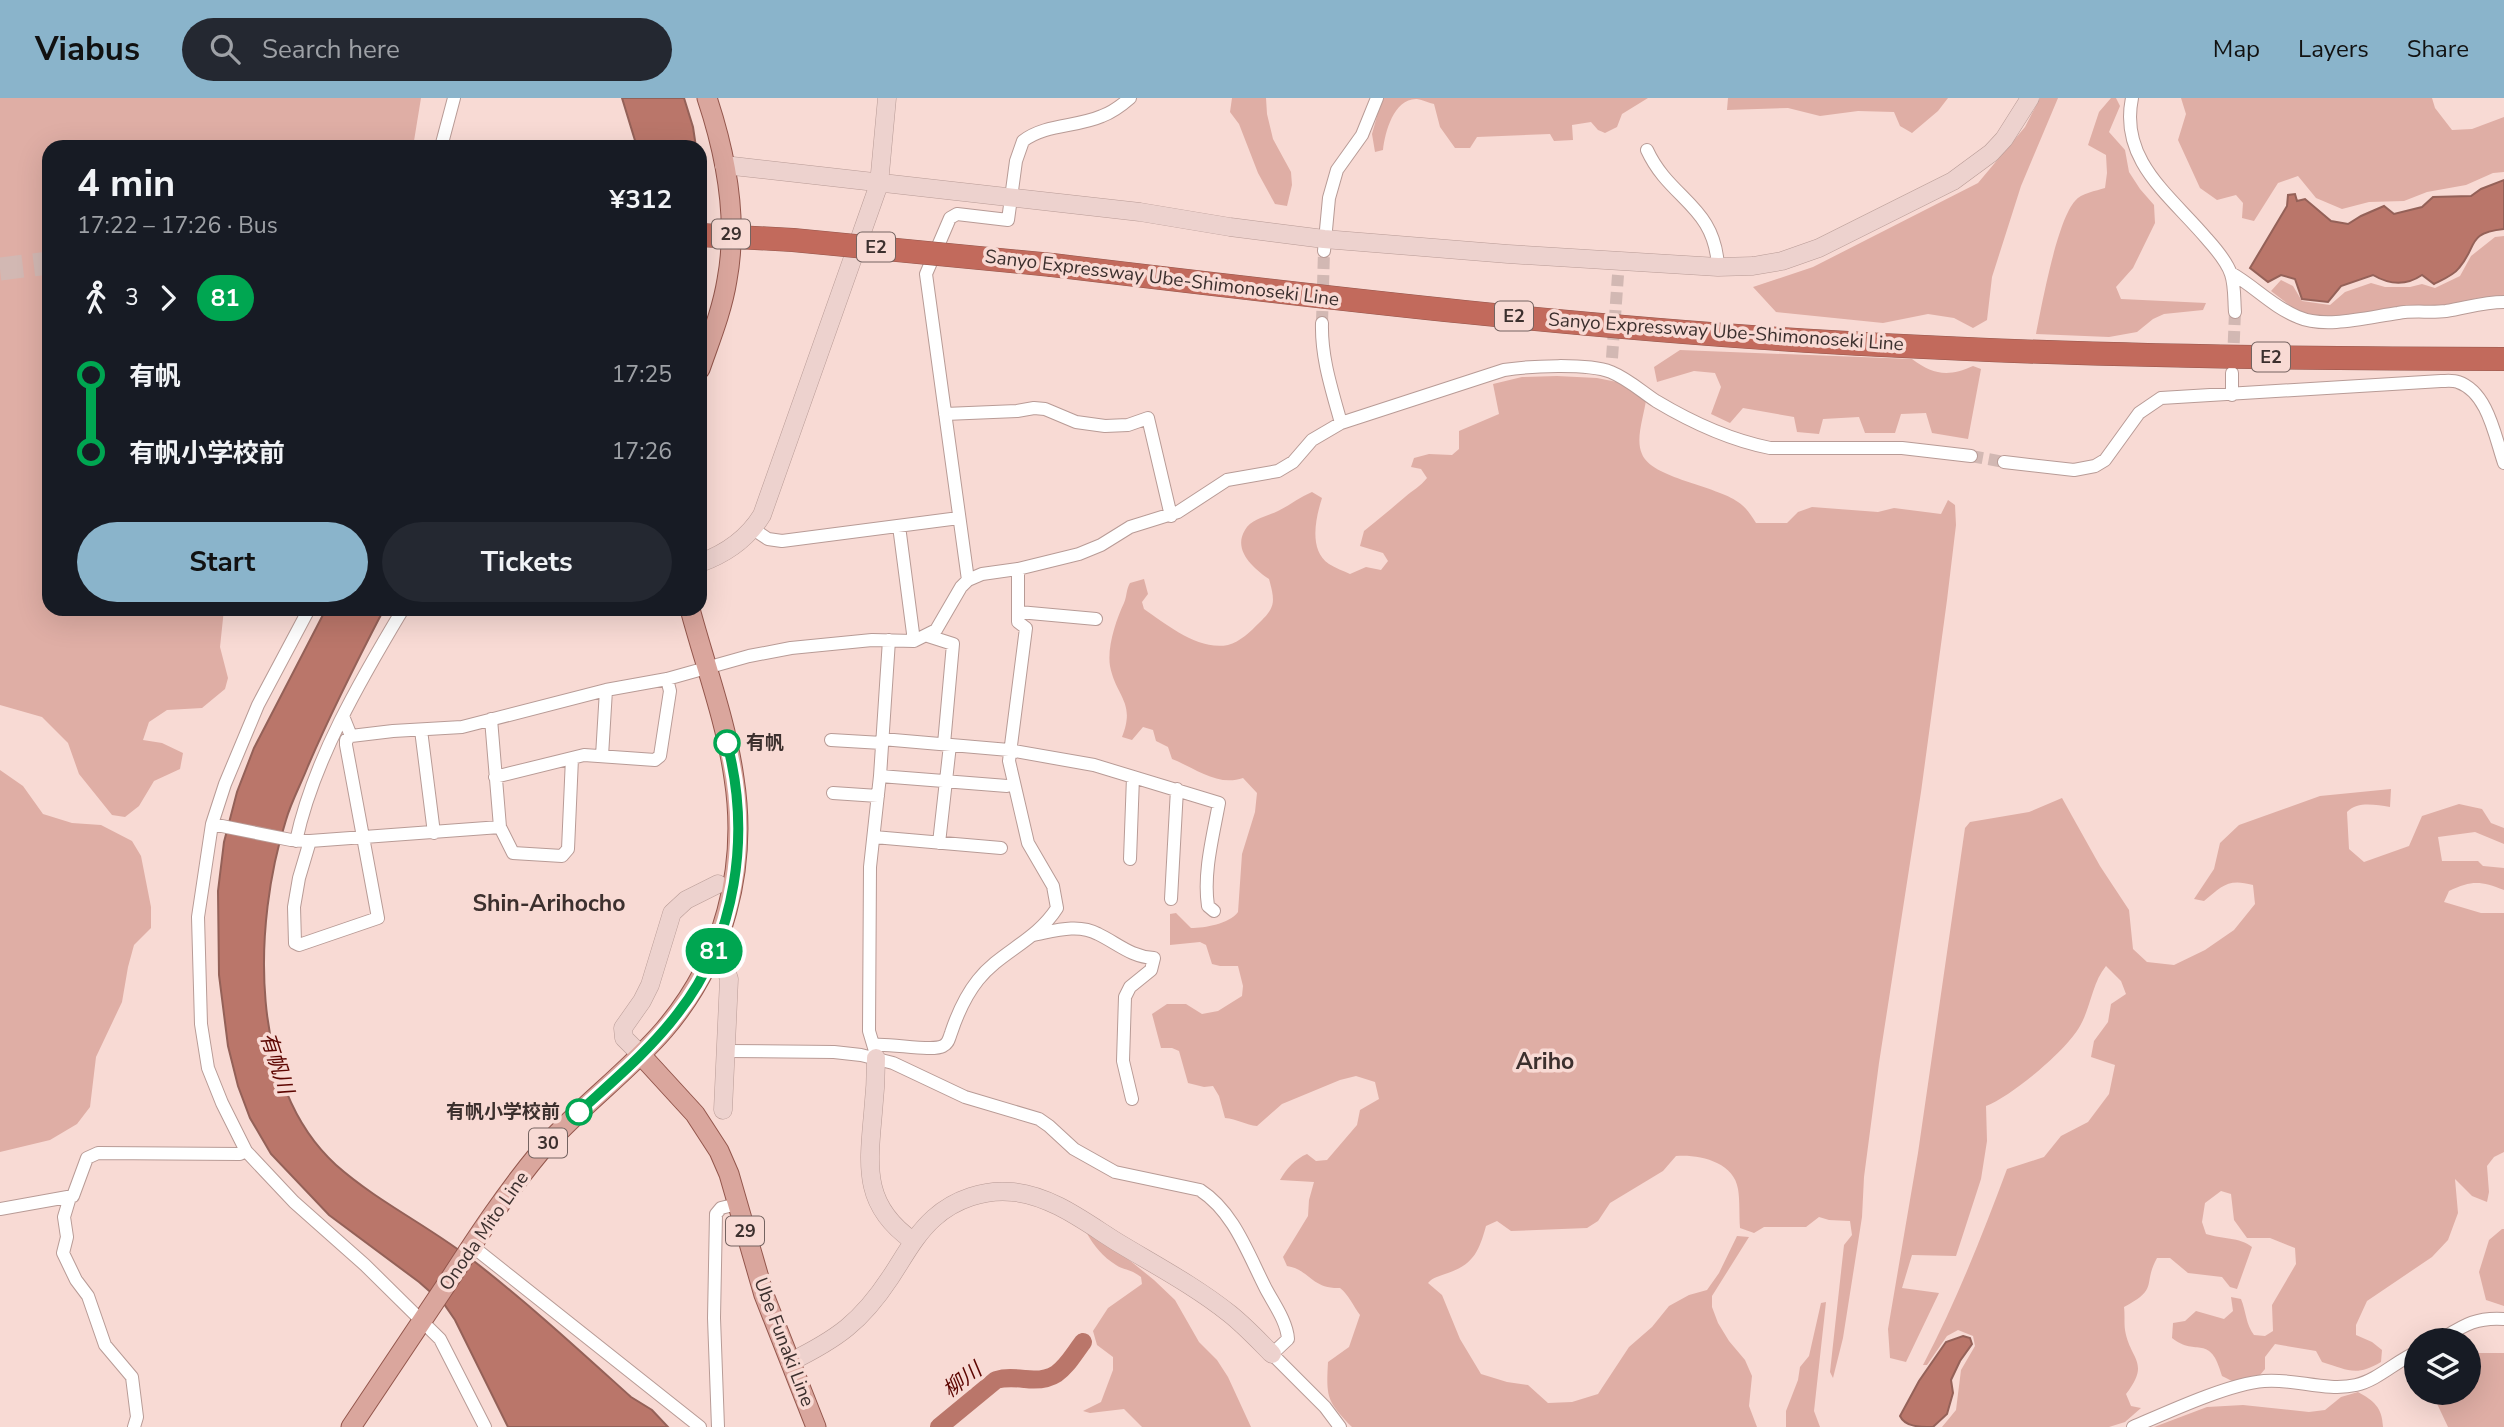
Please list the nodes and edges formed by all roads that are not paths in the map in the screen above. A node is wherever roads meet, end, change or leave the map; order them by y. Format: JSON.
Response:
{"nodes":[{"id":1,"x":454,"y":98,"type":"edge"},
{"id":2,"x":707,"y":98,"type":"edge"},
{"id":3,"x":887,"y":98,"type":"edge"},
{"id":4,"x":1130,"y":98,"type":"edge"},
{"id":5,"x":1377,"y":98,"type":"edge"},
{"id":6,"x":2030,"y":98,"type":"edge"},
{"id":7,"x":2132,"y":98,"type":"edge"},
{"id":8,"x":442,"y":140,"type":"edge"},
{"id":9,"x":1647,"y":150,"type":"dead end"},
{"id":10,"x":724,"y":166,"type":"junction"},
{"id":11,"x":879,"y":184,"type":"junction"},
{"id":12,"x":1013,"y":197,"type":"junction"},
{"id":13,"x":707,"y":235,"type":"edge"},
{"id":14,"x":1324,"y":245,"type":"junction"},
{"id":15,"x":1718,"y":267,"type":"junction"},
{"id":16,"x":2231,"y":273,"type":"junction"},
{"id":17,"x":2504,"y":302,"type":"edge"},
{"id":18,"x":2235,"y":312,"type":"tunnel mouth"},
{"id":19,"x":1322,"y":323,"type":"tunnel mouth"},
{"id":20,"x":707,"y":347,"type":"edge"},
{"id":21,"x":2504,"y":359,"type":"edge"},
{"id":22,"x":2232,"y":373,"type":"tunnel mouth"},
{"id":23,"x":2232,"y":395,"type":"junction"},
{"id":24,"x":945,"y":414,"type":"junction"},
{"id":25,"x":1341,"y":423,"type":"junction"},
{"id":26,"x":1971,"y":456,"type":"tunnel mouth"},
{"id":27,"x":2004,"y":462,"type":"tunnel mouth"},
{"id":28,"x":2504,"y":463,"type":"edge"},
{"id":29,"x":1171,"y":516,"type":"junction"},
{"id":30,"x":959,"y":518,"type":"junction"},
{"id":31,"x":899,"y":526,"type":"junction"},
{"id":32,"x":753,"y":529,"type":"junction"},
{"id":33,"x":707,"y":560,"type":"edge"},
{"id":34,"x":1018,"y":569,"type":"junction"},
{"id":35,"x":968,"y":580,"type":"junction"},
{"id":36,"x":1019,"y":612,"type":"junction"},
{"id":37,"x":305,"y":616,"type":"edge"},
{"id":38,"x":399,"y":616,"type":"edge"},
{"id":39,"x":692,"y":616,"type":"edge"},
{"id":40,"x":1096,"y":619,"type":"dead end"},
{"id":41,"x":928,"y":636,"type":"junction"},
{"id":42,"x":889,"y":640,"type":"junction"},
{"id":43,"x":914,"y":641,"type":"junction"},
{"id":44,"x":706,"y":668,"type":"junction"},
{"id":45,"x":667,"y":679,"type":"junction"},
{"id":46,"x":606,"y":690,"type":"junction"},
{"id":47,"x":343,"y":716,"type":"junction"},
{"id":48,"x":491,"y":719,"type":"junction"},
{"id":49,"x":421,"y":730,"type":"junction"},
{"id":50,"x":351,"y":736,"type":"junction"},
{"id":51,"x":831,"y":740,"type":"dead end"},
{"id":52,"x":882,"y":741,"type":"junction"},
{"id":53,"x":947,"y":745,"type":"junction"},
{"id":54,"x":1009,"y":750,"type":"junction"},
{"id":55,"x":602,"y":756,"type":"junction"},
{"id":56,"x":572,"y":758,"type":"junction"},
{"id":57,"x":880,"y":776,"type":"junction"},
{"id":58,"x":495,"y":777,"type":"junction"},
{"id":59,"x":1133,"y":777,"type":"junction"},
{"id":60,"x":945,"y":781,"type":"junction"},
{"id":61,"x":1007,"y":786,"type":"dead end"},
{"id":62,"x":1177,"y":789,"type":"junction"},
{"id":63,"x":833,"y":793,"type":"dead end"},
{"id":64,"x":878,"y":796,"type":"junction"},
{"id":65,"x":214,"y":824,"type":"junction"},
{"id":66,"x":499,"y":827,"type":"junction"},
{"id":67,"x":434,"y":833,"type":"junction"},
{"id":68,"x":874,"y":837,"type":"junction"},
{"id":69,"x":364,"y":838,"type":"junction"},
{"id":70,"x":299,"y":841,"type":"junction"},
{"id":71,"x":939,"y":842,"type":"junction"},
{"id":72,"x":1001,"y":848,"type":"dead end"},
{"id":73,"x":1130,"y":859,"type":"dead end"},
{"id":74,"x":718,"y":884,"type":"dead end"},
{"id":75,"x":1171,"y":899,"type":"dead end"},
{"id":76,"x":1214,"y":911,"type":"dead end"},
{"id":77,"x":1033,"y":935,"type":"junction"},
{"id":78,"x":711,"y":960,"type":"junction"},
{"id":79,"x":726,"y":1051,"type":"junction"},
{"id":80,"x":875,"y":1052,"type":"junction"},
{"id":81,"x":641,"y":1055,"type":"junction"},
{"id":82,"x":1132,"y":1099,"type":"dead end"},
{"id":83,"x":723,"y":1110,"type":"dead end"},
{"id":84,"x":246,"y":1151,"type":"junction"},
{"id":85,"x":70,"y":1196,"type":"junction"},
{"id":86,"x":737,"y":1204,"type":"junction"},
{"id":87,"x":0,"y":1209,"type":"edge"},
{"id":88,"x":913,"y":1241,"type":"junction"},
{"id":89,"x":472,"y":1245,"type":"junction"},
{"id":90,"x":424,"y":1318,"type":"junction"},
{"id":91,"x":2504,"y":1319,"type":"edge"},
{"id":92,"x":2459,"y":1328,"type":"edge"},
{"id":93,"x":1272,"y":1354,"type":"junction"},
{"id":94,"x":2404,"y":1360,"type":"edge"},
{"id":95,"x":790,"y":1362,"type":"junction"},
{"id":96,"x":134,"y":1427,"type":"edge"},
{"id":97,"x":351,"y":1427,"type":"edge"},
{"id":98,"x":485,"y":1427,"type":"edge"},
{"id":99,"x":700,"y":1427,"type":"edge"},
{"id":100,"x":718,"y":1427,"type":"edge"},
{"id":101,"x":816,"y":1427,"type":"edge"},
{"id":102,"x":1340,"y":1427,"type":"edge"},
{"id":103,"x":2133,"y":1427,"type":"edge"}],
"edges":[{"from":1,"to":8,"type":"street"},
{"from":2,"to":10,"type":"main road","number":"29"},
{"from":3,"to":11,"type":"street"},
{"from":4,"to":12,"type":"street"},
{"from":5,"to":14,"type":"street"},
{"from":6,"to":15,"type":"street"},
{"from":7,"to":16,"type":"street"},
{"from":9,"to":15,"type":"street"},
{"from":10,"to":11,"type":"street"},
{"from":10,"to":20,"type":"main road","number":"29"},
{"from":11,"to":12,"type":"street"},
{"from":11,"to":32,"type":"street"},
{"from":12,"to":14,"type":"street"},
{"from":12,"to":24,"type":"street"},
{"from":13,"to":21,"type":"highway","name":"Sanyo Expressway Ube-Shimonoseki Line","number":"E2","bridge":true},
{"from":14,"to":15,"type":"street"},
{"from":16,"to":17,"type":"street"},
{"from":16,"to":18,"type":"street"},
{"from":19,"to":25,"type":"street"},
{"from":22,"to":23,"type":"street"},
{"from":23,"to":27,"type":"street"},
{"from":23,"to":28,"type":"street"},
{"from":24,"to":29,"type":"street"},
{"from":24,"to":30,"type":"street"},
{"from":25,"to":26,"type":"street"},
{"from":25,"to":29,"type":"street"},
{"from":29,"to":34,"type":"street"},
{"from":30,"to":31,"type":"street"},
{"from":30,"to":35,"type":"street"},
{"from":31,"to":32,"type":"street"},
{"from":31,"to":43,"type":"street"},
{"from":32,"to":33,"type":"street"},
{"from":34,"to":35,"type":"street"},
{"from":34,"to":36,"type":"street"},
{"from":35,"to":41,"type":"street"},
{"from":36,"to":40,"type":"street"},
{"from":36,"to":54,"type":"street"},
{"from":37,"to":65,"type":"street"},
{"from":38,"to":47,"type":"street"},
{"from":39,"to":44,"type":"main road"},
{"from":41,"to":43,"type":"street"},
{"from":41,"to":53,"type":"street"},
{"from":42,"to":43,"type":"street"},
{"from":42,"to":44,"type":"street"},
{"from":42,"to":52,"type":"street"},
{"from":44,"to":45,"type":"street"},
{"from":44,"to":78,"type":"main road"},
{"from":45,"to":46,"type":"street"},
{"from":45,"to":55,"type":"street"},
{"from":46,"to":48,"type":"street"},
{"from":46,"to":55,"type":"street"},
{"from":47,"to":50,"type":"street"},
{"from":47,"to":70,"type":"street"},
{"from":48,"to":49,"type":"street"},
{"from":48,"to":58,"type":"street"},
{"from":49,"to":50,"type":"street"},
{"from":49,"to":67,"type":"street"},
{"from":50,"to":69,"type":"street"},
{"from":51,"to":52,"type":"street"},
{"from":52,"to":53,"type":"street"},
{"from":52,"to":57,"type":"street"},
{"from":53,"to":54,"type":"street"},
{"from":53,"to":60,"type":"street"},
{"from":54,"to":59,"type":"street"},
{"from":54,"to":77,"type":"street"},
{"from":55,"to":56,"type":"street"},
{"from":56,"to":58,"type":"street"},
{"from":56,"to":66,"type":"street"},
{"from":57,"to":60,"type":"street"},
{"from":57,"to":64,"type":"street"},
{"from":58,"to":66,"type":"street"},
{"from":59,"to":62,"type":"street"},
{"from":59,"to":73,"type":"street"},
{"from":60,"to":61,"type":"street"},
{"from":60,"to":71,"type":"street"},
{"from":62,"to":75,"type":"street"},
{"from":62,"to":76,"type":"street"},
{"from":63,"to":64,"type":"street"},
{"from":64,"to":68,"type":"street"},
{"from":65,"to":70,"type":"street"},
{"from":65,"to":84,"type":"street"},
{"from":66,"to":67,"type":"street"},
{"from":67,"to":69,"type":"street"},
{"from":68,"to":71,"type":"street"},
{"from":68,"to":80,"type":"street"},
{"from":69,"to":70,"type":"street"},
{"from":69,"to":70,"type":"street"},
{"from":71,"to":72,"type":"street"},
{"from":74,"to":81,"type":"street"},
{"from":77,"to":80,"type":"street"},
{"from":77,"to":82,"type":"street"},
{"from":78,"to":79,"type":"street"},
{"from":78,"to":81,"type":"main road"},
{"from":79,"to":80,"type":"street"},
{"from":79,"to":83,"type":"street"},
{"from":80,"to":88,"type":"street"},
{"from":80,"to":93,"type":"street"},
{"from":81,"to":86,"type":"main road","name":"Ube Funaki Line","number":"29"},
{"from":81,"to":89,"type":"main road","name":"Onoda Mito Line","number":"30"},
{"from":84,"to":85,"type":"street"},
{"from":84,"to":90,"type":"street"},
{"from":85,"to":87,"type":"street"},
{"from":85,"to":96,"type":"street"},
{"from":86,"to":95,"type":"main road","name":"Ube Funaki Line","number":"29"},
{"from":86,"to":100,"type":"street"},
{"from":88,"to":93,"type":"street"},
{"from":88,"to":95,"type":"street"},
{"from":89,"to":90,"type":"main road","name":"Onoda Mito Line","number":"30"},
{"from":89,"to":99,"type":"street"},
{"from":90,"to":97,"type":"main road","name":"Onoda Mito Line","number":"30"},
{"from":90,"to":98,"type":"street"},
{"from":91,"to":92,"type":"street"},
{"from":93,"to":102,"type":"street"},
{"from":94,"to":103,"type":"street"},
{"from":95,"to":101,"type":"main road","name":"Ube Funaki Line","number":"29"}]}
